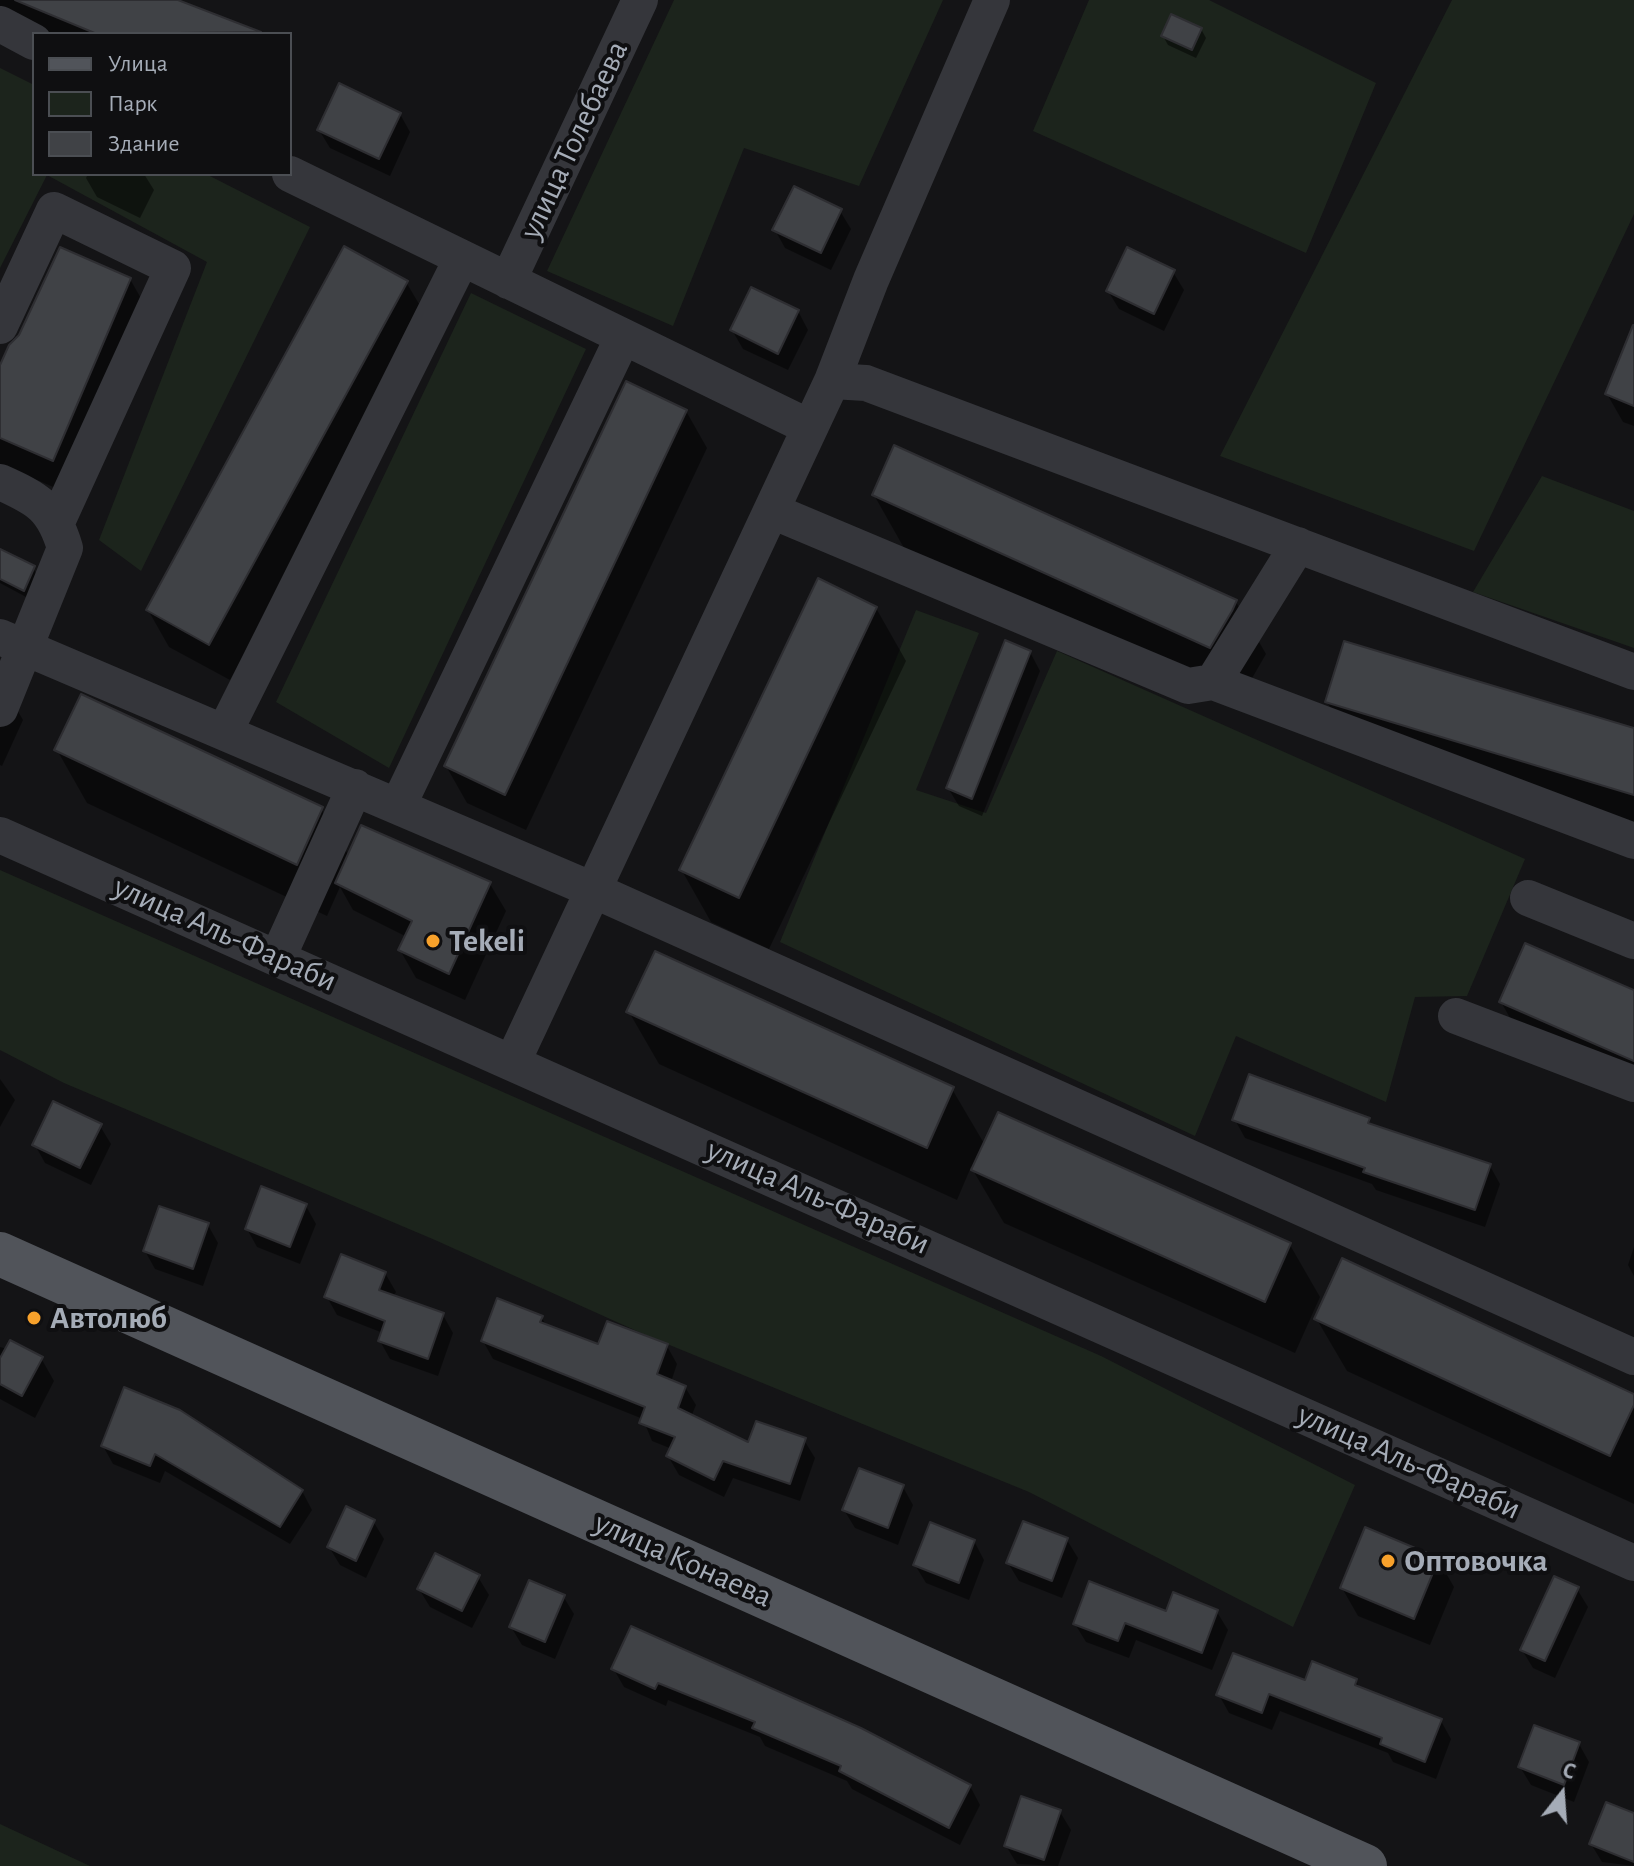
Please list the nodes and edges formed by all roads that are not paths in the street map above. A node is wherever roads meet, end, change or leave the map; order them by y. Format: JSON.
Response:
{"nodes":[{"id":1,"x":640,"y":0,"type":"edge"},
{"id":2,"x":992,"y":0,"type":"edge"},
{"id":3,"x":0,"y":24,"type":"edge"},
{"id":4,"x":32,"y":41,"type":"edge"},
{"id":5,"x":292,"y":175,"type":"edge"},
{"id":6,"x":462,"y":258,"type":"junction"},
{"id":7,"x":508,"y":281,"type":"junction"},
{"id":8,"x":0,"y":326,"type":"edge"},
{"id":9,"x":623,"y":337,"type":"junction"},
{"id":10,"x":832,"y":381,"type":"junction"},
{"id":11,"x":809,"y":427,"type":"junction"},
{"id":12,"x":0,"y":482,"type":"edge"},
{"id":13,"x":772,"y":511,"type":"junction"},
{"id":14,"x":57,"y":522,"type":"junction"},
{"id":15,"x":1298,"y":545,"type":"junction"},
{"id":16,"x":13,"y":642,"type":"edge"},
{"id":17,"x":1634,"y":672,"type":"edge"},
{"id":18,"x":1213,"y":682,"type":"junction"},
{"id":19,"x":0,"y":709,"type":"edge"},
{"id":20,"x":225,"y":731,"type":"junction"},
{"id":21,"x":355,"y":787,"type":"junction"},
{"id":22,"x":398,"y":806,"type":"junction"},
{"id":23,"x":0,"y":835,"type":"edge"},
{"id":24,"x":1634,"y":841,"type":"edge"},
{"id":25,"x":593,"y":890,"type":"junction"},
{"id":26,"x":1528,"y":898,"type":"dead end"},
{"id":27,"x":1634,"y":941,"type":"edge"},
{"id":28,"x":278,"y":957,"type":"junction"},
{"id":29,"x":1456,"y":1016,"type":"dead end"},
{"id":30,"x":513,"y":1061,"type":"junction"},
{"id":31,"x":1634,"y":1084,"type":"edge"},
{"id":32,"x":0,"y":1254,"type":"edge"},
{"id":33,"x":1634,"y":1357,"type":"edge"},
{"id":34,"x":1634,"y":1563,"type":"edge"},
{"id":35,"x":1358,"y":1865,"type":"edge"}],
"edges":[{"from":1,"to":7,"type":"street","name":"улица Толебаева"},
{"from":2,"to":10,"type":"street"},
{"from":3,"to":4,"type":"street"},
{"from":5,"to":6,"type":"street"},
{"from":6,"to":7,"type":"street"},
{"from":6,"to":20,"type":"street"},
{"from":7,"to":9,"type":"street"},
{"from":8,"to":14,"type":"street"},
{"from":9,"to":11,"type":"street"},
{"from":9,"to":22,"type":"street"},
{"from":10,"to":11,"type":"street"},
{"from":10,"to":15,"type":"street"},
{"from":11,"to":13,"type":"street"},
{"from":12,"to":14,"type":"street"},
{"from":13,"to":18,"type":"street"},
{"from":13,"to":25,"type":"street"},
{"from":14,"to":16,"type":"street"},
{"from":15,"to":17,"type":"street"},
{"from":15,"to":18,"type":"street"},
{"from":16,"to":19,"type":"street"},
{"from":16,"to":20,"type":"street"},
{"from":18,"to":24,"type":"street"},
{"from":20,"to":21,"type":"street"},
{"from":21,"to":22,"type":"street"},
{"from":21,"to":28,"type":"street"},
{"from":22,"to":25,"type":"street"},
{"from":23,"to":28,"type":"street","name":"улица Аль-Фараби"},
{"from":25,"to":30,"type":"street"},
{"from":25,"to":33,"type":"street"},
{"from":26,"to":27,"type":"street"},
{"from":28,"to":30,"type":"street","name":"улица Аль-Фараби"},
{"from":29,"to":31,"type":"street"},
{"from":30,"to":34,"type":"street","name":"улица Аль-Фараби"},
{"from":32,"to":35,"type":"main road","name":"улица Конаева"}]}
